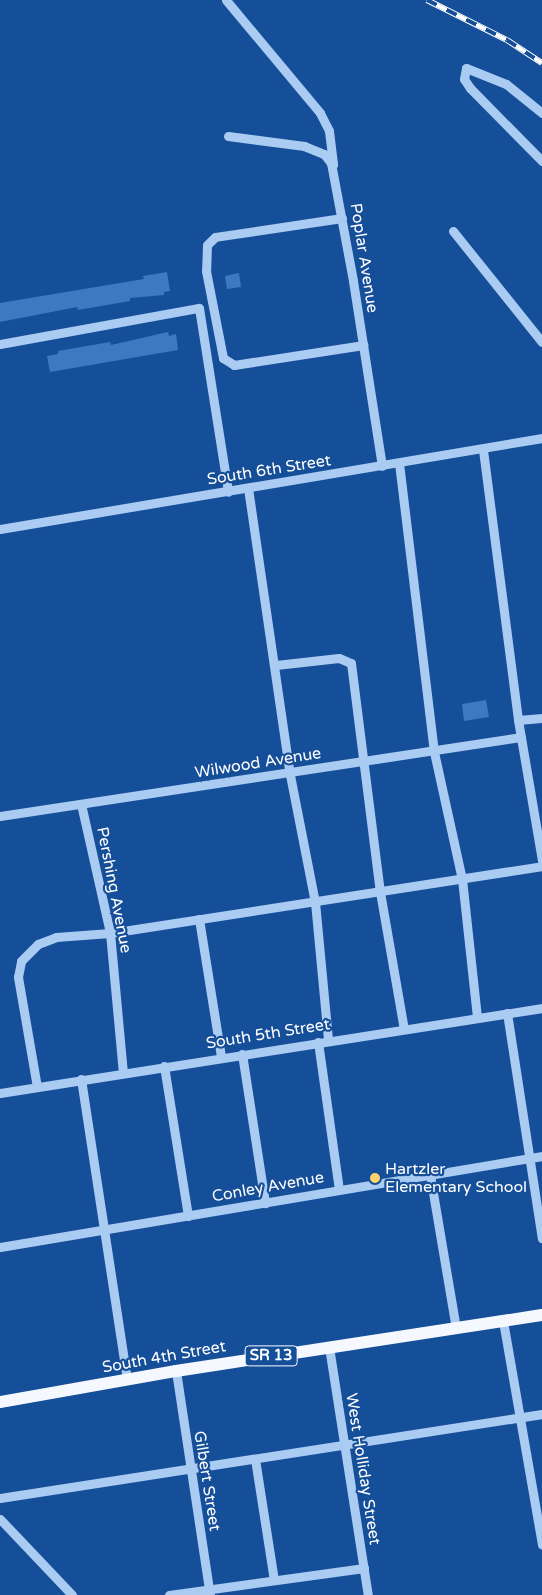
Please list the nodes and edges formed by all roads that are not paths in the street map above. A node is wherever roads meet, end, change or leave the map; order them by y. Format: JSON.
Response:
{"nodes":[{"id":1,"x":226,"y":0,"type":"edge"},
{"id":2,"x":542,"y":113,"type":"edge"},
{"id":3,"x":228,"y":136,"type":"dead end"},
{"id":4,"x":541,"y":161,"type":"edge"},
{"id":5,"x":334,"y":173,"type":"junction"},
{"id":6,"x":342,"y":218,"type":"junction"},
{"id":7,"x":453,"y":231,"type":"dead end"},
{"id":8,"x":542,"y":342,"type":"edge"},
{"id":9,"x":0,"y":344,"type":"edge"},
{"id":10,"x":363,"y":345,"type":"junction"},
{"id":11,"x":542,"y":438,"type":"edge"},
{"id":12,"x":483,"y":450,"type":"junction"},
{"id":13,"x":398,"y":464,"type":"junction"},
{"id":14,"x":382,"y":466,"type":"junction"},
{"id":15,"x":248,"y":488,"type":"junction"},
{"id":16,"x":228,"y":492,"type":"junction"},
{"id":17,"x":0,"y":529,"type":"edge"},
{"id":18,"x":276,"y":665,"type":"junction"},
{"id":19,"x":542,"y":718,"type":"edge"},
{"id":20,"x":518,"y":720,"type":"junction"},
{"id":21,"x":521,"y":737,"type":"junction"},
{"id":22,"x":434,"y":752,"type":"junction"},
{"id":23,"x":363,"y":762,"type":"junction"},
{"id":24,"x":290,"y":774,"type":"junction"},
{"id":25,"x":81,"y":804,"type":"junction"},
{"id":26,"x":0,"y":816,"type":"edge"},
{"id":27,"x":542,"y":861,"type":"edge"},
{"id":28,"x":542,"y":866,"type":"edge"},
{"id":29,"x":462,"y":879,"type":"junction"},
{"id":30,"x":380,"y":892,"type":"junction"},
{"id":31,"x":315,"y":902,"type":"junction"},
{"id":32,"x":199,"y":919,"type":"junction"},
{"id":33,"x":110,"y":933,"type":"junction"},
{"id":34,"x":542,"y":1008,"type":"edge"},
{"id":35,"x":507,"y":1013,"type":"junction"},
{"id":36,"x":477,"y":1017,"type":"junction"},
{"id":37,"x":404,"y":1029,"type":"junction"},
{"id":38,"x":328,"y":1040,"type":"junction"},
{"id":39,"x":318,"y":1042,"type":"junction"},
{"id":40,"x":242,"y":1054,"type":"junction"},
{"id":41,"x":221,"y":1057,"type":"junction"},
{"id":42,"x":164,"y":1066,"type":"junction"},
{"id":43,"x":123,"y":1072,"type":"junction"},
{"id":44,"x":81,"y":1079,"type":"junction"},
{"id":45,"x":37,"y":1086,"type":"junction"},
{"id":46,"x":0,"y":1093,"type":"edge"},
{"id":47,"x":542,"y":1156,"type":"edge"},
{"id":48,"x":531,"y":1158,"type":"junction"},
{"id":49,"x":430,"y":1175,"type":"junction"},
{"id":50,"x":339,"y":1190,"type":"junction"},
{"id":51,"x":265,"y":1202,"type":"junction"},
{"id":52,"x":188,"y":1216,"type":"junction"},
{"id":53,"x":102,"y":1230,"type":"junction"},
{"id":54,"x":542,"y":1238,"type":"edge"},
{"id":55,"x":0,"y":1248,"type":"edge"},
{"id":56,"x":542,"y":1315,"type":"edge"},
{"id":57,"x":504,"y":1321,"type":"junction"},
{"id":58,"x":456,"y":1328,"type":"junction"},
{"id":59,"x":329,"y":1347,"type":"junction"},
{"id":60,"x":176,"y":1371,"type":"junction"},
{"id":61,"x":127,"y":1380,"type":"junction"},
{"id":62,"x":0,"y":1402,"type":"edge"},
{"id":63,"x":542,"y":1414,"type":"edge"},
{"id":64,"x":519,"y":1417,"type":"junction"},
{"id":65,"x":344,"y":1445,"type":"junction"},
{"id":66,"x":255,"y":1459,"type":"junction"},
{"id":67,"x":189,"y":1469,"type":"junction"},
{"id":68,"x":0,"y":1498,"type":"edge"},
{"id":69,"x":0,"y":1519,"type":"edge"},
{"id":70,"x":540,"y":1525,"type":"edge"},
{"id":71,"x":542,"y":1545,"type":"edge"},
{"id":72,"x":364,"y":1568,"type":"junction"},
{"id":73,"x":274,"y":1580,"type":"junction"},
{"id":74,"x":209,"y":1592,"type":"edge"},
{"id":75,"x":72,"y":1595,"type":"edge"},
{"id":76,"x":169,"y":1595,"type":"edge"},
{"id":77,"x":368,"y":1595,"type":"edge"}],
"edges":[{"from":1,"to":5,"type":"street"},
{"from":2,"to":4,"type":"street"},
{"from":3,"to":5,"type":"street","name":"Poplar Avenue"},
{"from":5,"to":6,"type":"street","name":"Poplar Avenue"},
{"from":6,"to":10,"type":"street","name":"Poplar Avenue"},
{"from":6,"to":10,"type":"street"},
{"from":7,"to":8,"type":"street"},
{"from":9,"to":16,"type":"street"},
{"from":10,"to":14,"type":"street","name":"Poplar Avenue"},
{"from":11,"to":12,"type":"street","name":"South 6th Street"},
{"from":12,"to":13,"type":"street","name":"South 6th Street"},
{"from":12,"to":20,"type":"street"},
{"from":13,"to":14,"type":"street","name":"South 6th Street"},
{"from":13,"to":22,"type":"street"},
{"from":14,"to":15,"type":"street","name":"South 6th Street"},
{"from":15,"to":16,"type":"street","name":"South 6th Street"},
{"from":15,"to":18,"type":"street"},
{"from":16,"to":17,"type":"street","name":"South 6th Street"},
{"from":18,"to":23,"type":"street"},
{"from":18,"to":24,"type":"street"},
{"from":19,"to":20,"type":"street"},
{"from":20,"to":21,"type":"street"},
{"from":21,"to":22,"type":"street","name":"Wilwood Avenue"},
{"from":21,"to":27,"type":"street"},
{"from":22,"to":23,"type":"street","name":"Wilwood Avenue"},
{"from":22,"to":29,"type":"street"},
{"from":23,"to":24,"type":"street","name":"Wilwood Avenue"},
{"from":23,"to":30,"type":"street"},
{"from":24,"to":25,"type":"street","name":"Wilwood Avenue"},
{"from":24,"to":31,"type":"street"},
{"from":25,"to":26,"type":"street","name":"Wilwood Avenue"},
{"from":25,"to":33,"type":"street","name":"Pershing Avenue"},
{"from":28,"to":29,"type":"street"},
{"from":29,"to":30,"type":"street"},
{"from":29,"to":36,"type":"street"},
{"from":30,"to":31,"type":"street"},
{"from":30,"to":37,"type":"street"},
{"from":31,"to":32,"type":"street"},
{"from":31,"to":38,"type":"street"},
{"from":32,"to":33,"type":"street"},
{"from":32,"to":41,"type":"street"},
{"from":33,"to":43,"type":"street","name":"Pershing Avenue"},
{"from":33,"to":45,"type":"street"},
{"from":34,"to":35,"type":"street","name":"South 5th Street"},
{"from":35,"to":36,"type":"street","name":"South 5th Street"},
{"from":35,"to":48,"type":"street"},
{"from":36,"to":37,"type":"street","name":"South 5th Street"},
{"from":37,"to":38,"type":"street","name":"South 5th Street"},
{"from":38,"to":39,"type":"street","name":"South 5th Street"},
{"from":39,"to":40,"type":"street","name":"South 5th Street"},
{"from":39,"to":50,"type":"street"},
{"from":40,"to":41,"type":"street","name":"South 5th Street"},
{"from":40,"to":51,"type":"street"},
{"from":41,"to":42,"type":"street","name":"South 5th Street"},
{"from":42,"to":43,"type":"street","name":"South 5th Street"},
{"from":42,"to":52,"type":"street"},
{"from":43,"to":44,"type":"street","name":"South 5th Street"},
{"from":44,"to":45,"type":"street","name":"South 5th Street"},
{"from":44,"to":53,"type":"street"},
{"from":45,"to":46,"type":"street","name":"South 5th Street"},
{"from":47,"to":48,"type":"street","name":"Conley Avenue"},
{"from":48,"to":49,"type":"street","name":"Conley Avenue"},
{"from":48,"to":54,"type":"street"},
{"from":49,"to":50,"type":"street","name":"Conley Avenue"},
{"from":49,"to":58,"type":"street"},
{"from":50,"to":51,"type":"street","name":"Conley Avenue"},
{"from":51,"to":52,"type":"street","name":"Conley Avenue"},
{"from":52,"to":53,"type":"street","name":"Conley Avenue"},
{"from":53,"to":55,"type":"street","name":"Conley Avenue"},
{"from":53,"to":61,"type":"street"},
{"from":56,"to":57,"type":"main road","name":"South 4th Street","number":"SR 13"},
{"from":57,"to":58,"type":"main road","name":"South 4th Street","number":"SR 13"},
{"from":57,"to":64,"type":"street"},
{"from":58,"to":59,"type":"main road","name":"South 4th Street","number":"SR 13"},
{"from":59,"to":60,"type":"main road","name":"South 4th Street","number":"SR 13"},
{"from":59,"to":65,"type":"street","name":"West Holliday Street"},
{"from":60,"to":61,"type":"main road","name":"South 4th Street","number":"SR 13"},
{"from":60,"to":67,"type":"street","name":"Gilbert Street"},
{"from":61,"to":62,"type":"main road","name":"South 4th Street","number":"SR 13"},
{"from":63,"to":64,"type":"street"},
{"from":64,"to":65,"type":"street"},
{"from":64,"to":70,"type":"street"},
{"from":65,"to":66,"type":"street"},
{"from":65,"to":72,"type":"street","name":"West Holliday Street"},
{"from":66,"to":67,"type":"street"},
{"from":66,"to":73,"type":"street"},
{"from":67,"to":68,"type":"street"},
{"from":67,"to":74,"type":"street","name":"Gilbert Street"},
{"from":69,"to":75,"type":"street"},
{"from":70,"to":71,"type":"street"},
{"from":72,"to":73,"type":"street"},
{"from":72,"to":77,"type":"street","name":"West Holliday Street"},
{"from":73,"to":74,"type":"street"},
{"from":74,"to":76,"type":"street"}]}
